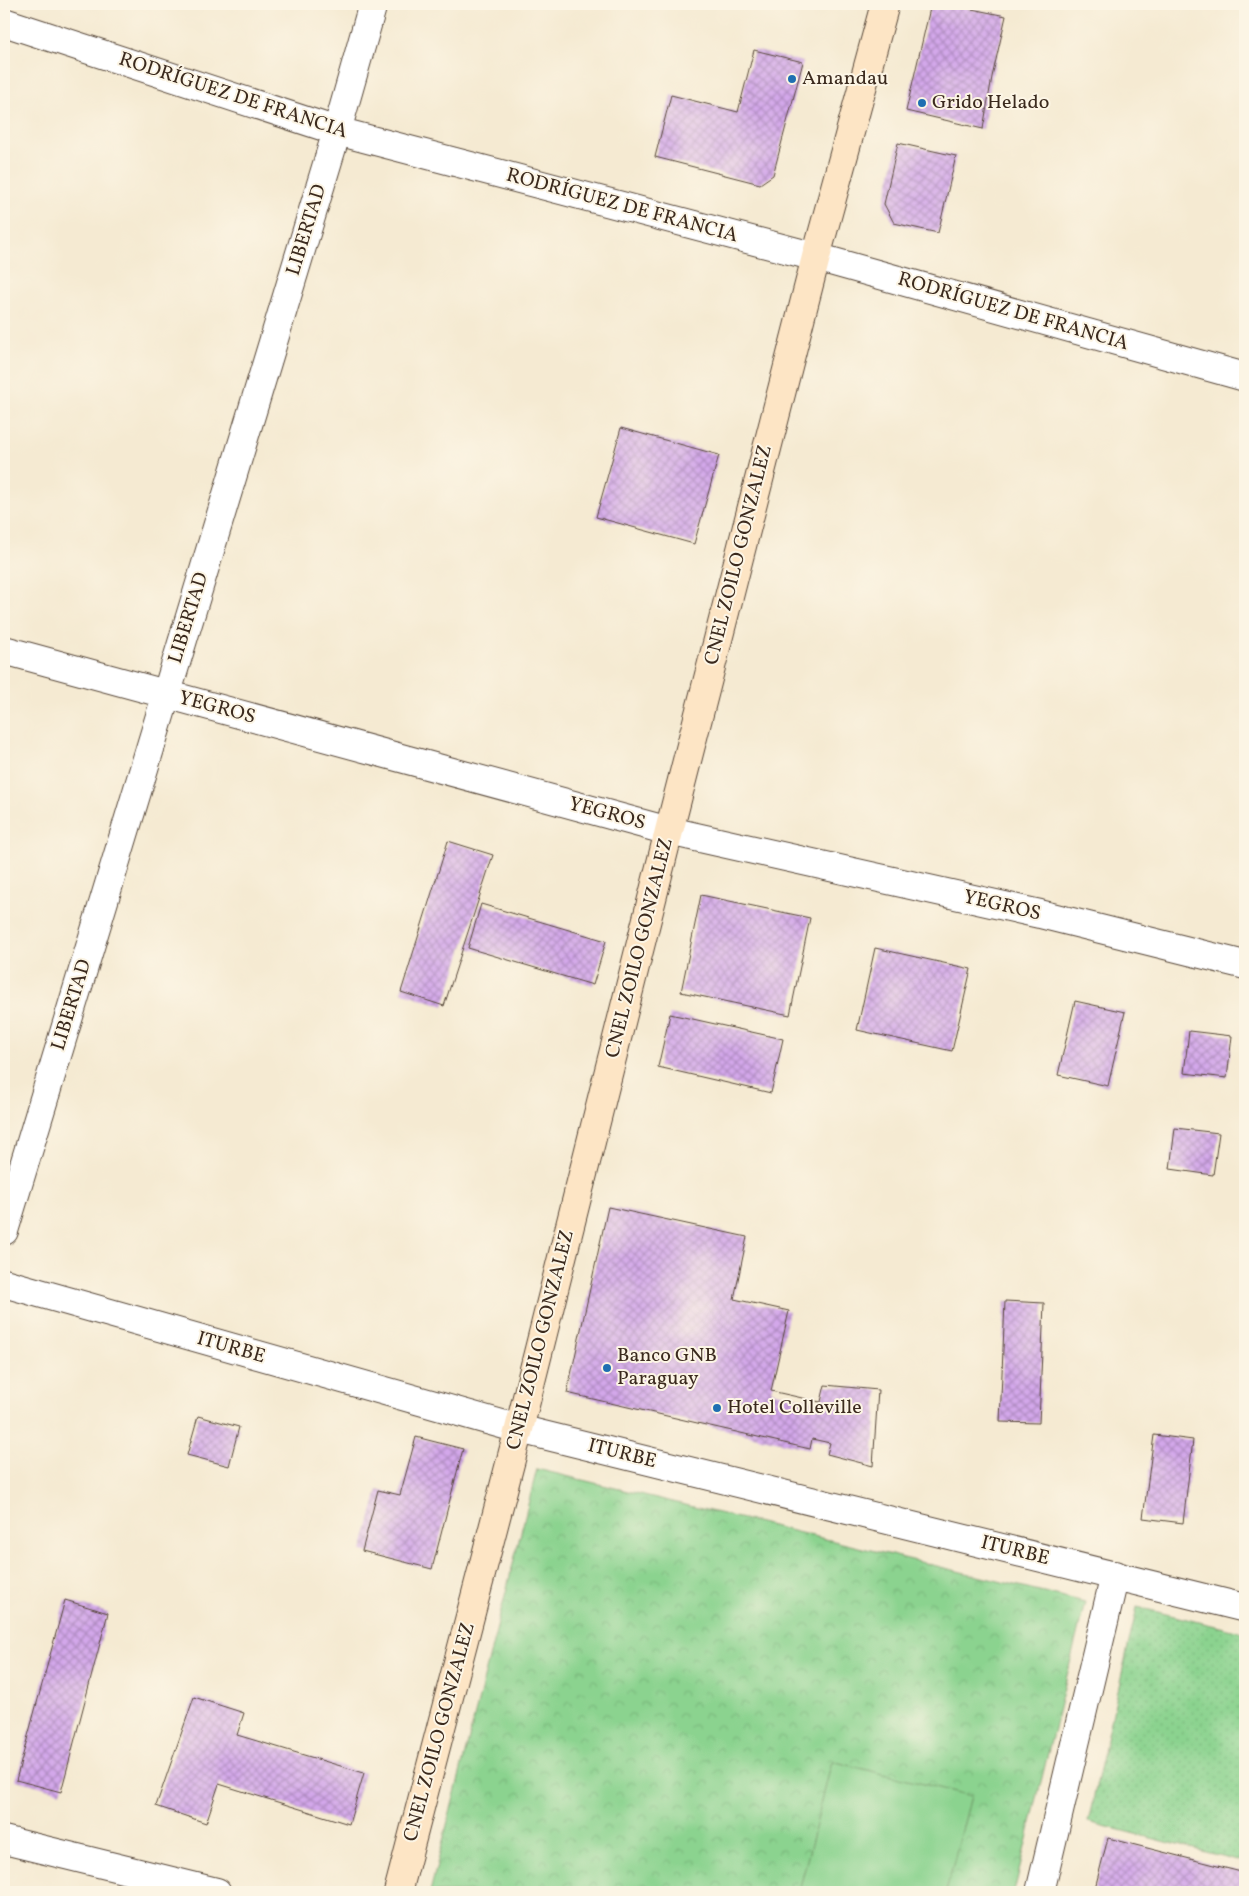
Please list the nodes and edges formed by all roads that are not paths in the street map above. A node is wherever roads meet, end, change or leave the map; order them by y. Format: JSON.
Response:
{"nodes":[{"id":1,"x":373,"y":4,"type":"edge"},
{"id":2,"x":885,"y":4,"type":"edge"},
{"id":3,"x":4,"y":22,"type":"edge"},
{"id":4,"x":337,"y":131,"type":"junction"},
{"id":5,"x":816,"y":257,"type":"junction"},
{"id":6,"x":1245,"y":377,"type":"edge"},
{"id":7,"x":4,"y":650,"type":"edge"},
{"id":8,"x":166,"y":694,"type":"junction"},
{"id":9,"x":669,"y":831,"type":"junction"},
{"id":10,"x":1245,"y":965,"type":"edge"},
{"id":11,"x":4,"y":1231,"type":"edge"},
{"id":12,"x":4,"y":1283,"type":"edge"},
{"id":13,"x":519,"y":1429,"type":"junction"},
{"id":14,"x":1115,"y":1576,"type":"junction"},
{"id":15,"x":1245,"y":1608,"type":"edge"},
{"id":16,"x":4,"y":1840,"type":"edge"},
{"id":17,"x":216,"y":1892,"type":"edge"},
{"id":18,"x":398,"y":1892,"type":"edge"},
{"id":19,"x":1040,"y":1892,"type":"edge"}],
"edges":[{"from":1,"to":4,"type":"street","name":"LIBERTAD"},
{"from":2,"to":5,"type":"main road","name":"CNEL ZOILO GONZALEZ"},
{"from":3,"to":4,"type":"street","name":"RODRÍGUEZ DE FRANCIA"},
{"from":4,"to":5,"type":"street","name":"RODRÍGUEZ DE FRANCIA"},
{"from":4,"to":8,"type":"street","name":"LIBERTAD"},
{"from":5,"to":6,"type":"street","name":"RODRÍGUEZ DE FRANCIA"},
{"from":5,"to":9,"type":"main road","name":"CNEL ZOILO GONZALEZ"},
{"from":7,"to":8,"type":"street","name":"YEGROS"},
{"from":8,"to":9,"type":"street","name":"YEGROS"},
{"from":8,"to":11,"type":"street","name":"LIBERTAD"},
{"from":9,"to":10,"type":"street","name":"YEGROS"},
{"from":9,"to":13,"type":"main road","name":"CNEL ZOILO GONZALEZ"},
{"from":12,"to":13,"type":"street","name":"ITURBE"},
{"from":13,"to":14,"type":"street","name":"ITURBE"},
{"from":13,"to":18,"type":"main road","name":"CNEL ZOILO GONZALEZ"},
{"from":14,"to":15,"type":"street","name":"ITURBE"},
{"from":14,"to":19,"type":"street"},
{"from":16,"to":17,"type":"street"}]}
